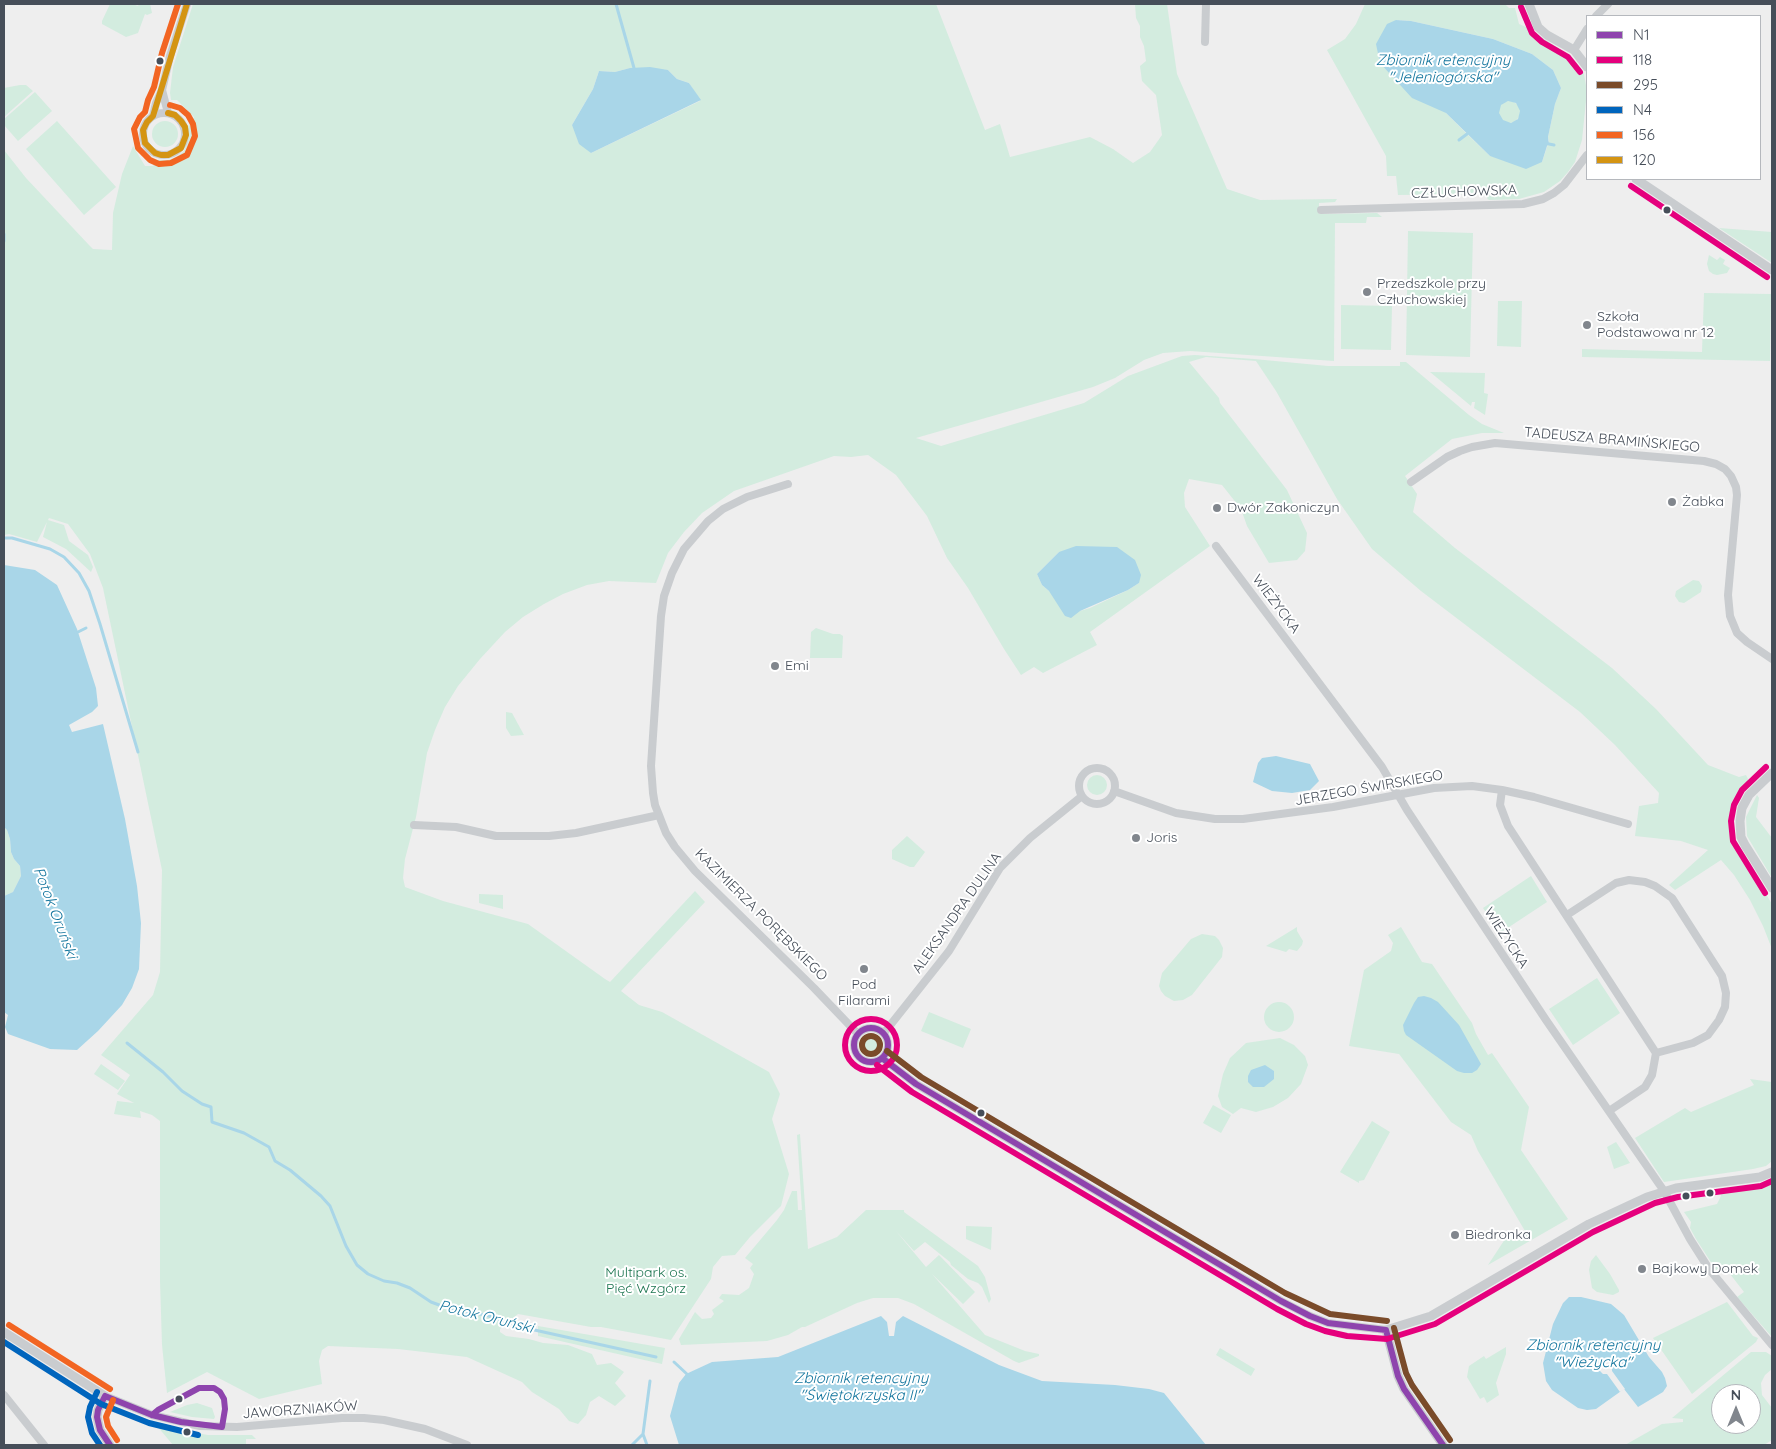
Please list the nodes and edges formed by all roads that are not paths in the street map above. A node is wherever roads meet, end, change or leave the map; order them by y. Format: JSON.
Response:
{"nodes":[{"id":1,"x":187,"y":4,"type":"edge"},
{"id":2,"x":1206,"y":4,"type":"edge"},
{"id":3,"x":1530,"y":4,"type":"edge"},
{"id":4,"x":1608,"y":4,"type":"edge"},
{"id":5,"x":1597,"y":15,"type":"edge"},
{"id":6,"x":1586,"y":31,"type":"edge"},
{"id":7,"x":1205,"y":42,"type":"dead end"},
{"id":8,"x":1574,"y":50,"type":"junction"},
{"id":9,"x":1586,"y":66,"type":"edge"},
{"id":10,"x":162,"y":90,"type":"junction"},
{"id":11,"x":168,"y":113,"type":"junction"},
{"id":12,"x":153,"y":116,"type":"junction"},
{"id":13,"x":1586,"y":156,"type":"edge"},
{"id":14,"x":1637,"y":180,"type":"edge"},
{"id":15,"x":1321,"y":210,"type":"dead end"},
{"id":16,"x":1772,"y":270,"type":"edge"},
{"id":17,"x":1411,"y":482,"type":"dead end"},
{"id":18,"x":788,"y":484,"type":"dead end"},
{"id":19,"x":1216,"y":546,"type":"dead end"},
{"id":20,"x":1772,"y":659,"type":"edge"},
{"id":21,"x":1772,"y":773,"type":"edge"},
{"id":22,"x":1502,"y":790,"type":"junction"},
{"id":23,"x":1114,"y":791,"type":"junction"},
{"id":24,"x":1399,"y":794,"type":"junction"},
{"id":25,"x":1082,"y":796,"type":"junction"},
{"id":26,"x":659,"y":815,"type":"junction"},
{"id":27,"x":1628,"y":824,"type":"dead end"},
{"id":28,"x":414,"y":825,"type":"dead end"},
{"id":29,"x":1772,"y":888,"type":"edge"},
{"id":30,"x":1567,"y":915,"type":"junction"},
{"id":31,"x":857,"y":1033,"type":"junction"},
{"id":32,"x":884,"y":1033,"type":"junction"},
{"id":33,"x":1656,"y":1053,"type":"junction"},
{"id":34,"x":882,"y":1058,"type":"junction"},
{"id":35,"x":1609,"y":1112,"type":"junction"},
{"id":36,"x":1772,"y":1172,"type":"edge"},
{"id":37,"x":1664,"y":1192,"type":"junction"},
{"id":38,"x":1386,"y":1330,"type":"junction"},
{"id":39,"x":4,"y":1332,"type":"edge"},
{"id":40,"x":1772,"y":1345,"type":"edge"},
{"id":41,"x":4,"y":1395,"type":"edge"},
{"id":42,"x":105,"y":1396,"type":"junction"},
{"id":43,"x":44,"y":1445,"type":"edge"},
{"id":44,"x":110,"y":1445,"type":"edge"},
{"id":45,"x":467,"y":1445,"type":"edge"},
{"id":46,"x":1443,"y":1445,"type":"edge"}],
"edges":[{"from":1,"to":10,"type":"street"},
{"from":2,"to":7,"type":"street"},
{"from":3,"to":8,"type":"street"},
{"from":4,"to":5,"type":"street"},
{"from":6,"to":8,"type":"street"},
{"from":8,"to":9,"type":"street"},
{"from":10,"to":11,"type":"street"},
{"from":10,"to":12,"type":"street"},
{"from":11,"to":12,"type":"street"},
{"from":11,"to":12,"type":"street"},
{"from":13,"to":15,"type":"street","name":"CZŁUCHOWSKA"},
{"from":14,"to":16,"type":"street"},
{"from":17,"to":20,"type":"street","name":"TADEUSZA BRAMIŃSKIEGO"},
{"from":18,"to":26,"type":"street","name":"KAZIMIERZA PORĘBSKIEGO"},
{"from":19,"to":24,"type":"street","name":"WIEŻYCKA"},
{"from":21,"to":29,"type":"street"},
{"from":22,"to":24,"type":"street","name":"JERZEGO ŚWIRSKIEGO"},
{"from":22,"to":27,"type":"street","name":"JERZEGO ŚWIRSKIEGO"},
{"from":22,"to":30,"type":"street"},
{"from":23,"to":24,"type":"street","name":"JERZEGO ŚWIRSKIEGO"},
{"from":23,"to":25,"type":"street"},
{"from":23,"to":25,"type":"street"},
{"from":24,"to":35,"type":"street","name":"WIEŻYCKA"},
{"from":25,"to":32,"type":"street","name":"ALEKSANDRA DULINA"},
{"from":26,"to":28,"type":"street"},
{"from":26,"to":31,"type":"street","name":"KAZIMIERZA PORĘBSKIEGO"},
{"from":30,"to":33,"type":"street"},
{"from":30,"to":33,"type":"street"},
{"from":31,"to":32,"type":"street"},
{"from":31,"to":34,"type":"street"},
{"from":32,"to":34,"type":"street"},
{"from":33,"to":35,"type":"street"},
{"from":34,"to":38,"type":"street"},
{"from":35,"to":37,"type":"street","name":"WIEŻYCKA"},
{"from":36,"to":37,"type":"street"},
{"from":37,"to":38,"type":"street"},
{"from":37,"to":40,"type":"street","name":"WIEŻYCKA"},
{"from":38,"to":46,"type":"street"},
{"from":39,"to":42,"type":"street"},
{"from":41,"to":43,"type":"street"},
{"from":42,"to":44,"type":"street"},
{"from":42,"to":45,"type":"street","name":"JAWORZNIAKÓW"}]}
